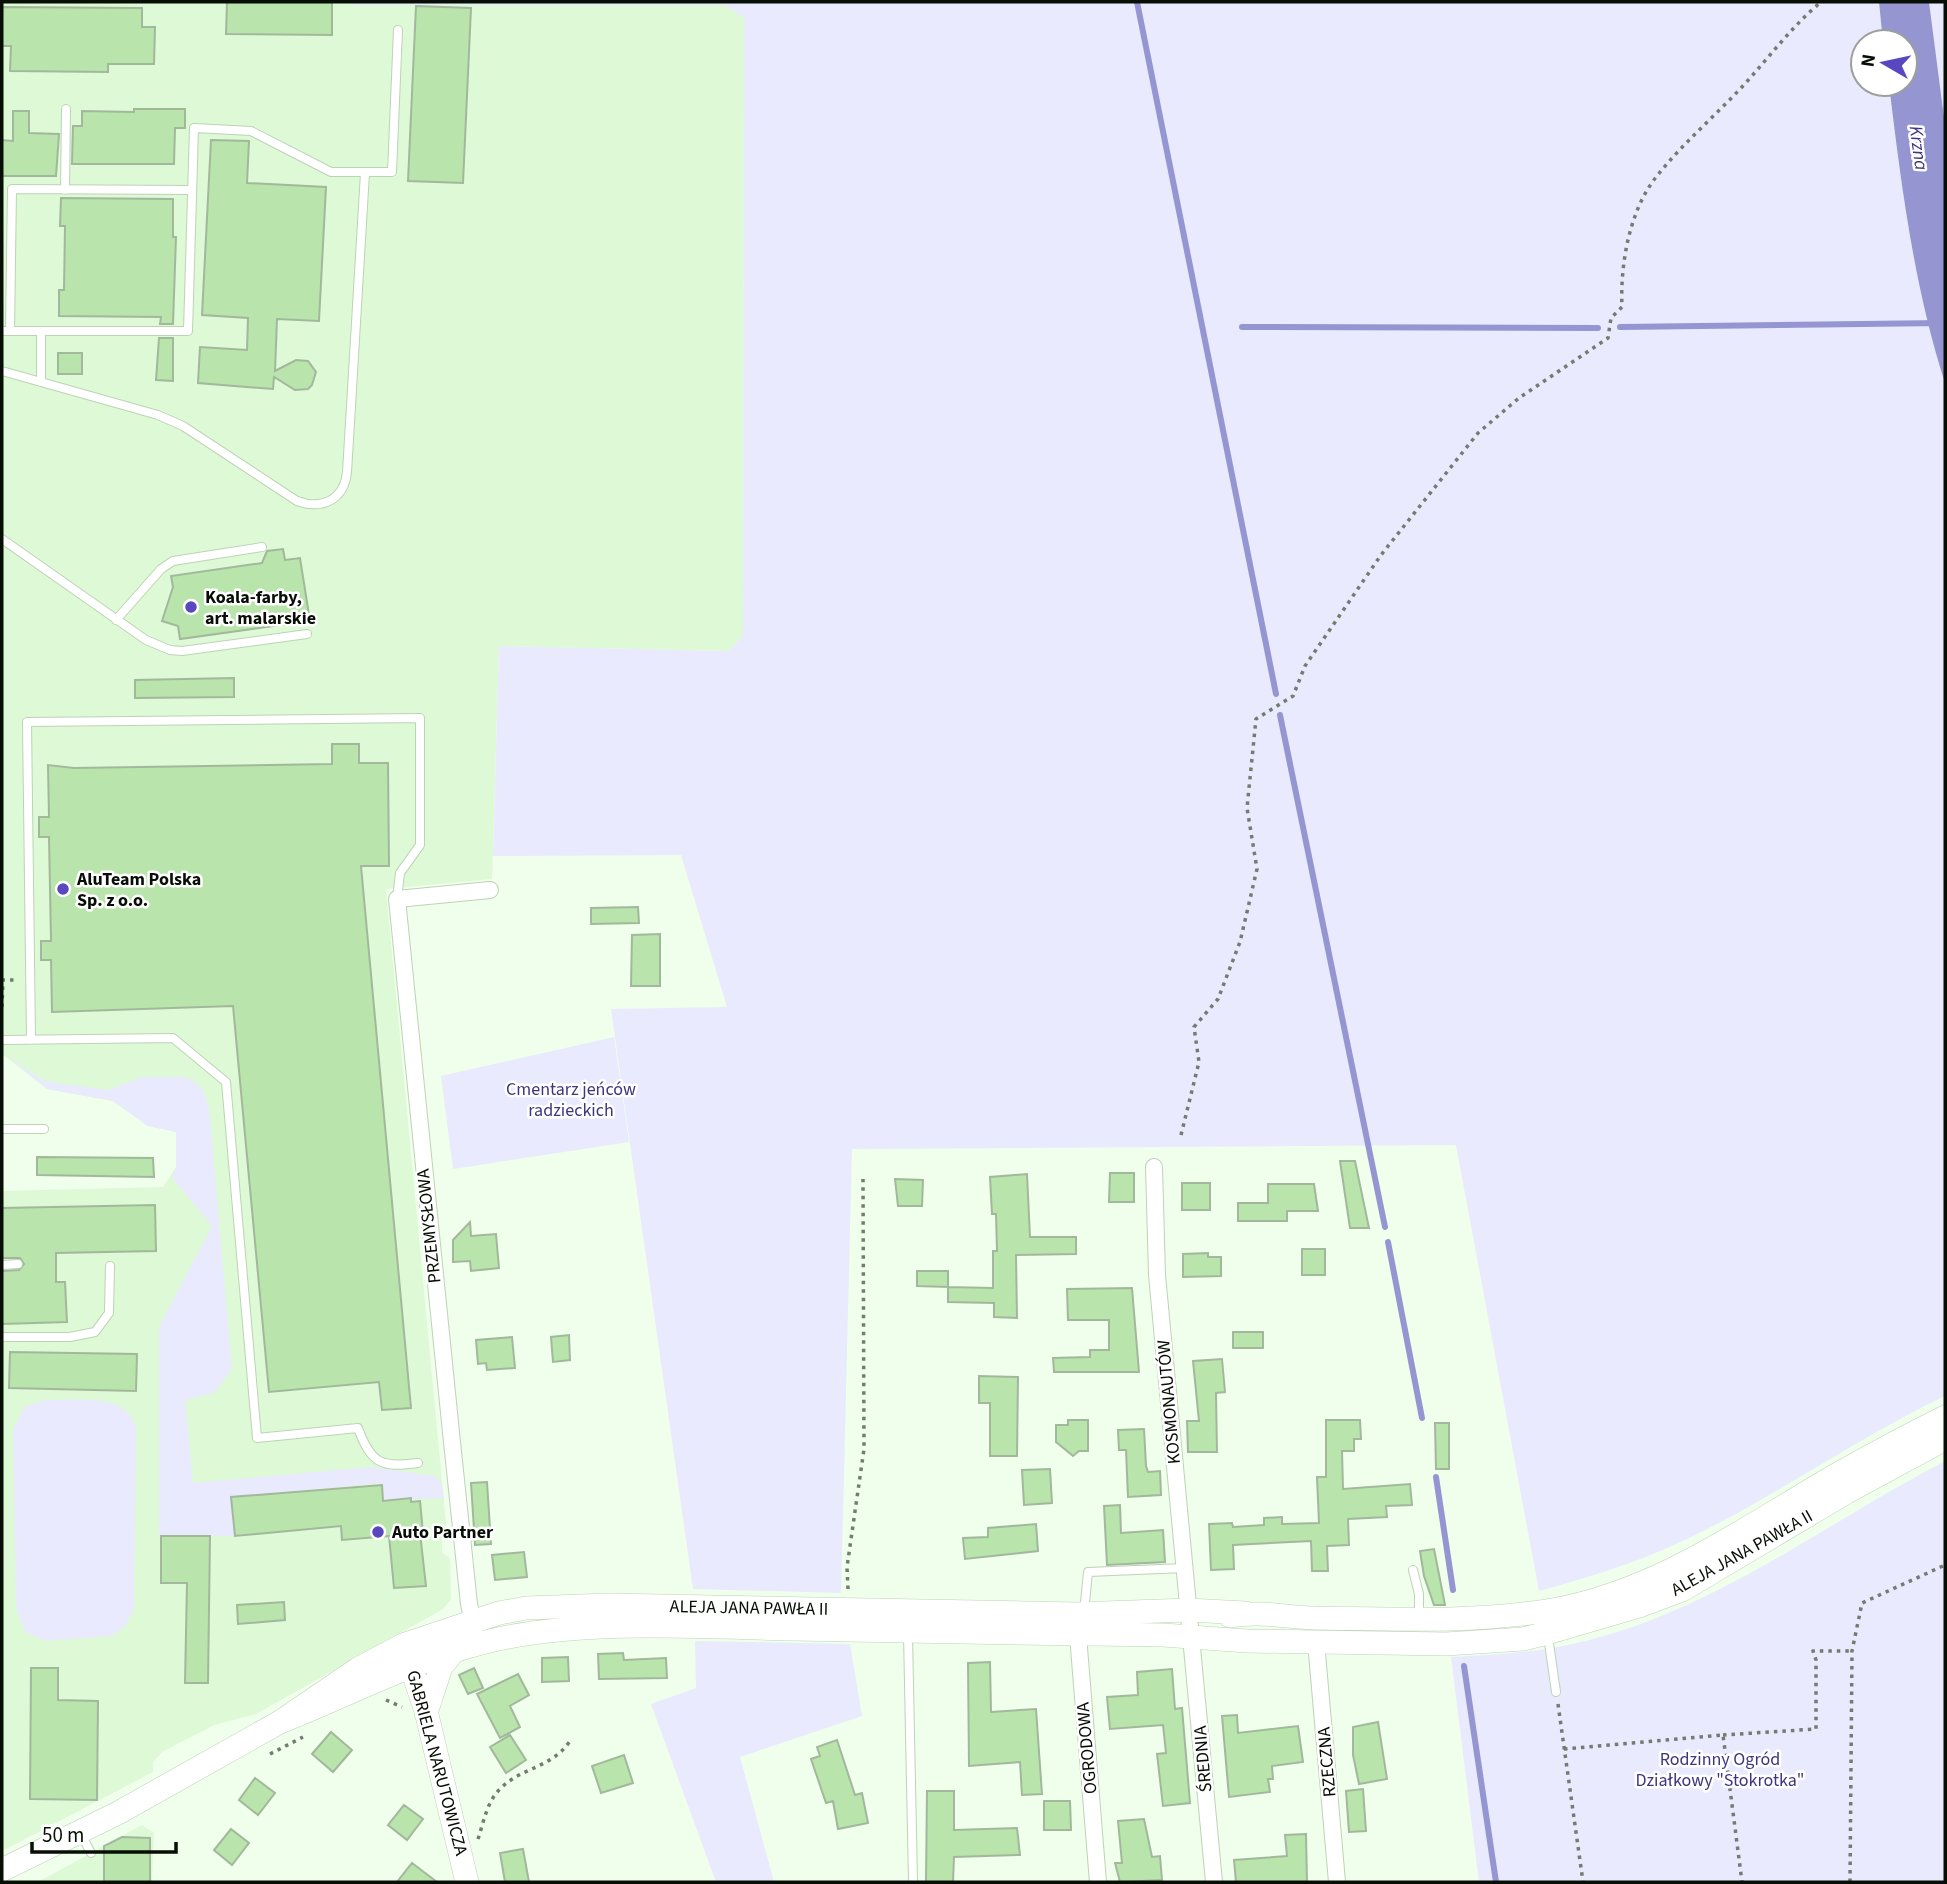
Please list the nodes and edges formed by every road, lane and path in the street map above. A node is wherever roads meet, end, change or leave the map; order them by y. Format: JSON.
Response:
{"nodes":[{"id":1,"x":1821,"y":2,"type":"edge"},
{"id":2,"x":398,"y":30,"type":"dead end"},
{"id":3,"x":66,"y":109,"type":"dead end"},
{"id":4,"x":365,"y":173,"type":"junction"},
{"id":5,"x":65,"y":190,"type":"junction"},
{"id":6,"x":192,"y":190,"type":"junction"},
{"id":7,"x":6,"y":331,"type":"edge"},
{"id":8,"x":41,"y":331,"type":"junction"},
{"id":9,"x":2,"y":372,"type":"edge"},
{"id":10,"x":41,"y":382,"type":"junction"},
{"id":11,"x":2,"y":539,"type":"edge"},
{"id":12,"x":262,"y":547,"type":"dead end"},
{"id":13,"x":116,"y":620,"type":"junction"},
{"id":14,"x":307,"y":634,"type":"dead end"},
{"id":15,"x":490,"y":890,"type":"dead end"},
{"id":16,"x":397,"y":899,"type":"junction"},
{"id":17,"x":4,"y":980,"type":"dead end"},
{"id":18,"x":2,"y":1007,"type":"edge"},
{"id":19,"x":2,"y":1040,"type":"edge"},
{"id":20,"x":31,"y":1040,"type":"junction"},
{"id":21,"x":2,"y":1129,"type":"edge"},
{"id":22,"x":44,"y":1129,"type":"dead end"},
{"id":23,"x":1181,"y":1135,"type":"dead end"},
{"id":24,"x":1154,"y":1167,"type":"dead end"},
{"id":25,"x":863,"y":1179,"type":"dead end"},
{"id":26,"x":18,"y":1264,"type":"dead end"},
{"id":27,"x":2,"y":1265,"type":"edge"},
{"id":28,"x":110,"y":1266,"type":"dead end"},
{"id":29,"x":2,"y":1337,"type":"edge"},
{"id":30,"x":1945,"y":1417,"type":"edge"},
{"id":31,"x":1945,"y":1439,"type":"edge"},
{"id":32,"x":418,"y":1463,"type":"dead end"},
{"id":33,"x":1945,"y":1565,"type":"edge"},
{"id":34,"x":1185,"y":1568,"type":"junction"},
{"id":35,"x":1413,"y":1570,"type":"dead end"},
{"id":36,"x":1188,"y":1610,"type":"junction"},
{"id":37,"x":1245,"y":1614,"type":"junction"},
{"id":38,"x":1295,"y":1617,"type":"junction"},
{"id":39,"x":1419,"y":1619,"type":"junction"},
{"id":40,"x":471,"y":1620,"type":"junction"},
{"id":41,"x":849,"y":1620,"type":"junction"},
{"id":42,"x":1079,"y":1620,"type":"junction"},
{"id":43,"x":908,"y":1631,"type":"junction"},
{"id":44,"x":1547,"y":1633,"type":"junction"},
{"id":45,"x":1191,"y":1636,"type":"junction"},
{"id":46,"x":1316,"y":1642,"type":"junction"},
{"id":47,"x":479,"y":1644,"type":"junction"},
{"id":48,"x":1391,"y":1644,"type":"junction"},
{"id":49,"x":1852,"y":1651,"type":"junction"},
{"id":50,"x":453,"y":1652,"type":"junction"},
{"id":51,"x":407,"y":1655,"type":"junction"},
{"id":52,"x":1556,"y":1692,"type":"joint"},
{"id":53,"x":374,"y":1701,"type":"dead end"},
{"id":54,"x":417,"y":1714,"type":"junction"},
{"id":55,"x":1723,"y":1735,"type":"junction"},
{"id":56,"x":305,"y":1736,"type":"dead end"},
{"id":57,"x":570,"y":1741,"type":"dead end"},
{"id":58,"x":1564,"y":1749,"type":"junction"},
{"id":59,"x":259,"y":1759,"type":"dead end"},
{"id":60,"x":80,"y":1832,"type":"junction"},
{"id":61,"x":478,"y":1842,"type":"dead end"},
{"id":62,"x":91,"y":1853,"type":"dead end"},
{"id":63,"x":2,"y":1870,"type":"edge"},
{"id":64,"x":467,"y":1882,"type":"edge"},
{"id":65,"x":914,"y":1882,"type":"edge"},
{"id":66,"x":1098,"y":1882,"type":"edge"},
{"id":67,"x":1214,"y":1882,"type":"edge"},
{"id":68,"x":1338,"y":1882,"type":"edge"},
{"id":69,"x":1583,"y":1882,"type":"edge"},
{"id":70,"x":1742,"y":1882,"type":"edge"},
{"id":71,"x":1850,"y":1882,"type":"edge"}],
"edges":[{"from":1,"to":23,"type":"path"},
{"from":2,"to":4,"type":"lane"},
{"from":3,"to":5,"type":"lane"},
{"from":4,"to":6,"type":"lane"},
{"from":4,"to":10,"type":"lane"},
{"from":5,"to":6,"type":"lane"},
{"from":5,"to":7,"type":"lane"},
{"from":6,"to":8,"type":"lane"},
{"from":7,"to":8,"type":"lane"},
{"from":8,"to":10,"type":"lane"},
{"from":9,"to":10,"type":"lane"},
{"from":11,"to":13,"type":"lane"},
{"from":12,"to":13,"type":"lane"},
{"from":13,"to":14,"type":"lane"},
{"from":15,"to":16,"type":"street"},
{"from":16,"to":20,"type":"lane"},
{"from":16,"to":40,"type":"street","name":"PRZEMYSŁOWA"},
{"from":17,"to":18,"type":"path"},
{"from":19,"to":20,"type":"lane"},
{"from":20,"to":32,"type":"lane"},
{"from":21,"to":22,"type":"lane"},
{"from":24,"to":34,"type":"street","name":"KOSMONAUTÓW"},
{"from":25,"to":41,"type":"path"},
{"from":26,"to":27,"type":"lane"},
{"from":28,"to":29,"type":"lane"},
{"from":30,"to":39,"type":"street","name":"ALEJA JANA PAWŁA II"},
{"from":31,"to":44,"type":"street","name":"ALEJA JANA PAWŁA II"},
{"from":33,"to":49,"type":"path"},
{"from":34,"to":36,"type":"street","name":"KOSMONAUTÓW"},
{"from":34,"to":42,"type":"lane"},
{"from":35,"to":39,"type":"lane"},
{"from":36,"to":37,"type":"street","name":"ALEJA JANA PAWŁA II"},
{"from":36,"to":42,"type":"street","name":"ALEJA JANA PAWŁA II"},
{"from":36,"to":45,"type":"street","name":"KOSMONAUTÓW"},
{"from":37,"to":38,"type":"street","name":"ALEJA JANA PAWŁA II"},
{"from":37,"to":45,"type":"street","name":"ALEJA JANA PAWŁA II"},
{"from":38,"to":39,"type":"street","name":"ALEJA JANA PAWŁA II"},
{"from":38,"to":46,"type":"street"},
{"from":39,"to":48,"type":"street"},
{"from":40,"to":41,"type":"street","name":"ALEJA JANA PAWŁA II"},
{"from":40,"to":47,"type":"street","name":"PRZEMYSŁOWA"},
{"from":40,"to":51,"type":"street","name":"ALEJA JANA PAWŁA II"},
{"from":41,"to":42,"type":"street","name":"ALEJA JANA PAWŁA II"},
{"from":41,"to":43,"type":"street","name":"ALEJA JANA PAWŁA II"},
{"from":41,"to":47,"type":"street","name":"ALEJA JANA PAWŁA II"},
{"from":42,"to":43,"type":"street","name":"ALEJA JANA PAWŁA II"},
{"from":42,"to":45,"type":"street","name":"ALEJA JANA PAWŁA II"},
{"from":42,"to":66,"type":"street","name":"OGRODOWA"},
{"from":43,"to":65,"type":"lane"},
{"from":44,"to":48,"type":"street","name":"ALEJA JANA PAWŁA II"},
{"from":44,"to":52,"type":"lane"},
{"from":45,"to":46,"type":"street","name":"ALEJA JANA PAWŁA II"},
{"from":45,"to":67,"type":"street","name":"ŚREDNIA"},
{"from":46,"to":48,"type":"street","name":"ALEJA JANA PAWŁA II"},
{"from":46,"to":68,"type":"street","name":"RZECZNA"},
{"from":47,"to":50,"type":"street","name":"ALEJA JANA PAWŁA II"},
{"from":49,"to":55,"type":"path"},
{"from":49,"to":71,"type":"path"},
{"from":50,"to":51,"type":"street","name":"ALEJA JANA PAWŁA II"},
{"from":50,"to":54,"type":"street"},
{"from":51,"to":54,"type":"street","name":"GABRIELA NARUTOWICZA"},
{"from":51,"to":60,"type":"street","name":"ALEJA JANA PAWŁA II"},
{"from":52,"to":58,"type":"path"},
{"from":53,"to":54,"type":"path"},
{"from":54,"to":64,"type":"street","name":"GABRIELA NARUTOWICZA"},
{"from":55,"to":58,"type":"path"},
{"from":55,"to":70,"type":"path"},
{"from":56,"to":59,"type":"path"},
{"from":57,"to":61,"type":"path"},
{"from":58,"to":69,"type":"path"},
{"from":60,"to":62,"type":"lane"},
{"from":60,"to":63,"type":"street","name":"ALEJA JANA PAWŁA II"}]}
